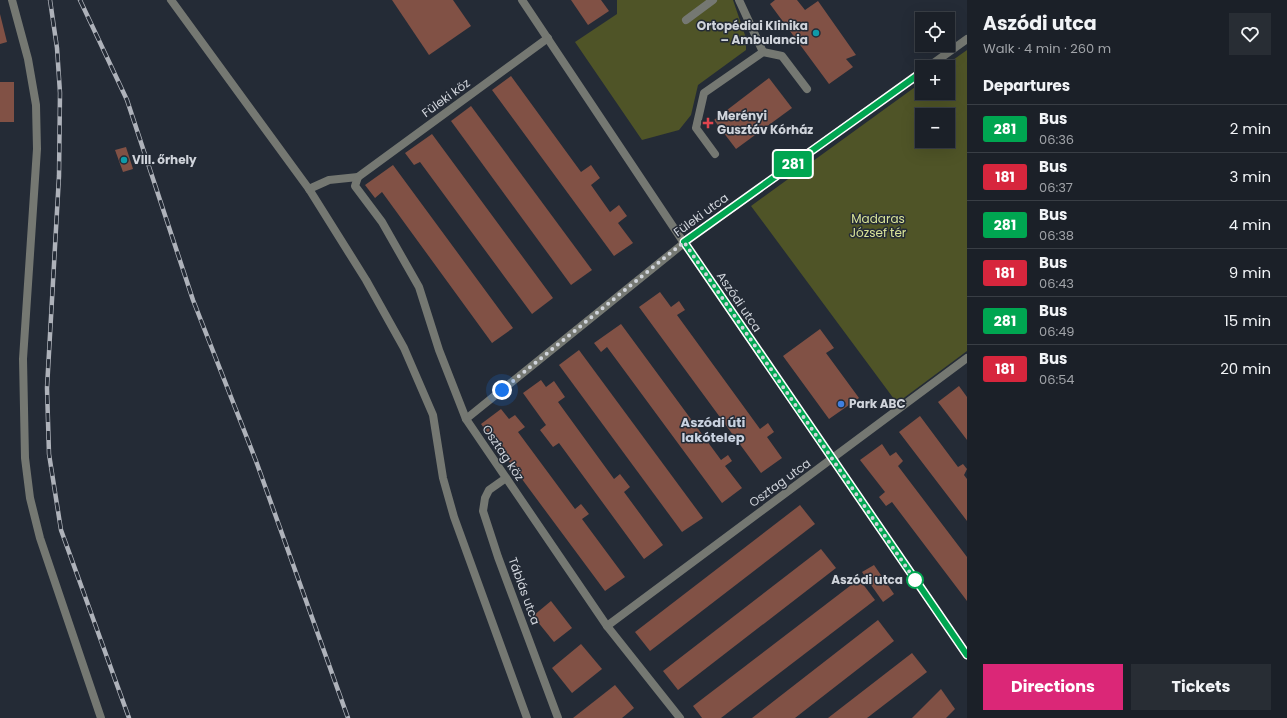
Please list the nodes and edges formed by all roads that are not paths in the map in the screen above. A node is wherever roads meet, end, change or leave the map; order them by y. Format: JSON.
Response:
{"nodes":[{"id":1,"x":12,"y":0,"type":"edge"},
{"id":2,"x":171,"y":0,"type":"edge"},
{"id":3,"x":522,"y":0,"type":"edge"},
{"id":4,"x":713,"y":0,"type":"edge"},
{"id":5,"x":739,"y":0,"type":"edge"},
{"id":6,"x":686,"y":20,"type":"dead end"},
{"id":7,"x":548,"y":38,"type":"junction"},
{"id":8,"x":967,"y":39,"type":"edge"},
{"id":9,"x":763,"y":52,"type":"junction"},
{"id":10,"x":938,"y":60,"type":"edge"},
{"id":11,"x":915,"y":77,"type":"edge"},
{"id":12,"x":807,"y":89,"type":"dead end"},
{"id":13,"x":715,"y":154,"type":"dead end"},
{"id":14,"x":358,"y":177,"type":"junction"},
{"id":15,"x":309,"y":189,"type":"junction"},
{"id":16,"x":684,"y":242,"type":"junction"},
{"id":17,"x":967,"y":358,"type":"edge"},
{"id":18,"x":466,"y":419,"type":"junction"},
{"id":19,"x":831,"y":460,"type":"junction"},
{"id":20,"x":506,"y":478,"type":"junction"},
{"id":21,"x":606,"y":626,"type":"junction"},
{"id":22,"x":967,"y":656,"type":"edge"},
{"id":23,"x":101,"y":718,"type":"edge"},
{"id":24,"x":527,"y":718,"type":"edge"},
{"id":25,"x":558,"y":718,"type":"edge"},
{"id":26,"x":680,"y":718,"type":"edge"}],
"edges":[{"from":1,"to":23,"type":"street"},
{"from":2,"to":15,"type":"street"},
{"from":3,"to":7,"type":"street","name":"Aszódi utca"},
{"from":4,"to":6,"type":"street"},
{"from":5,"to":9,"type":"street"},
{"from":7,"to":14,"type":"street","name":"Füleki köz"},
{"from":7,"to":16,"type":"street","name":"Aszódi utca"},
{"from":8,"to":10,"type":"street"},
{"from":9,"to":12,"type":"street"},
{"from":9,"to":13,"type":"street"},
{"from":11,"to":16,"type":"street","name":"Füleki utca"},
{"from":14,"to":15,"type":"street"},
{"from":14,"to":18,"type":"street","name":"Osztag köz"},
{"from":15,"to":24,"type":"street"},
{"from":16,"to":18,"type":"street","name":"Füleki utca"},
{"from":16,"to":19,"type":"street","name":"Aszódi utca"},
{"from":17,"to":19,"type":"street","name":"Osztag utca"},
{"from":18,"to":20,"type":"street","name":"Osztag köz"},
{"from":19,"to":21,"type":"street","name":"Osztag utca"},
{"from":19,"to":22,"type":"street","name":"Aszódi utca"},
{"from":20,"to":21,"type":"street","name":"Osztag köz"},
{"from":20,"to":25,"type":"street","name":"Táblás utca"},
{"from":21,"to":26,"type":"street","name":"Osztag köz"}]}
